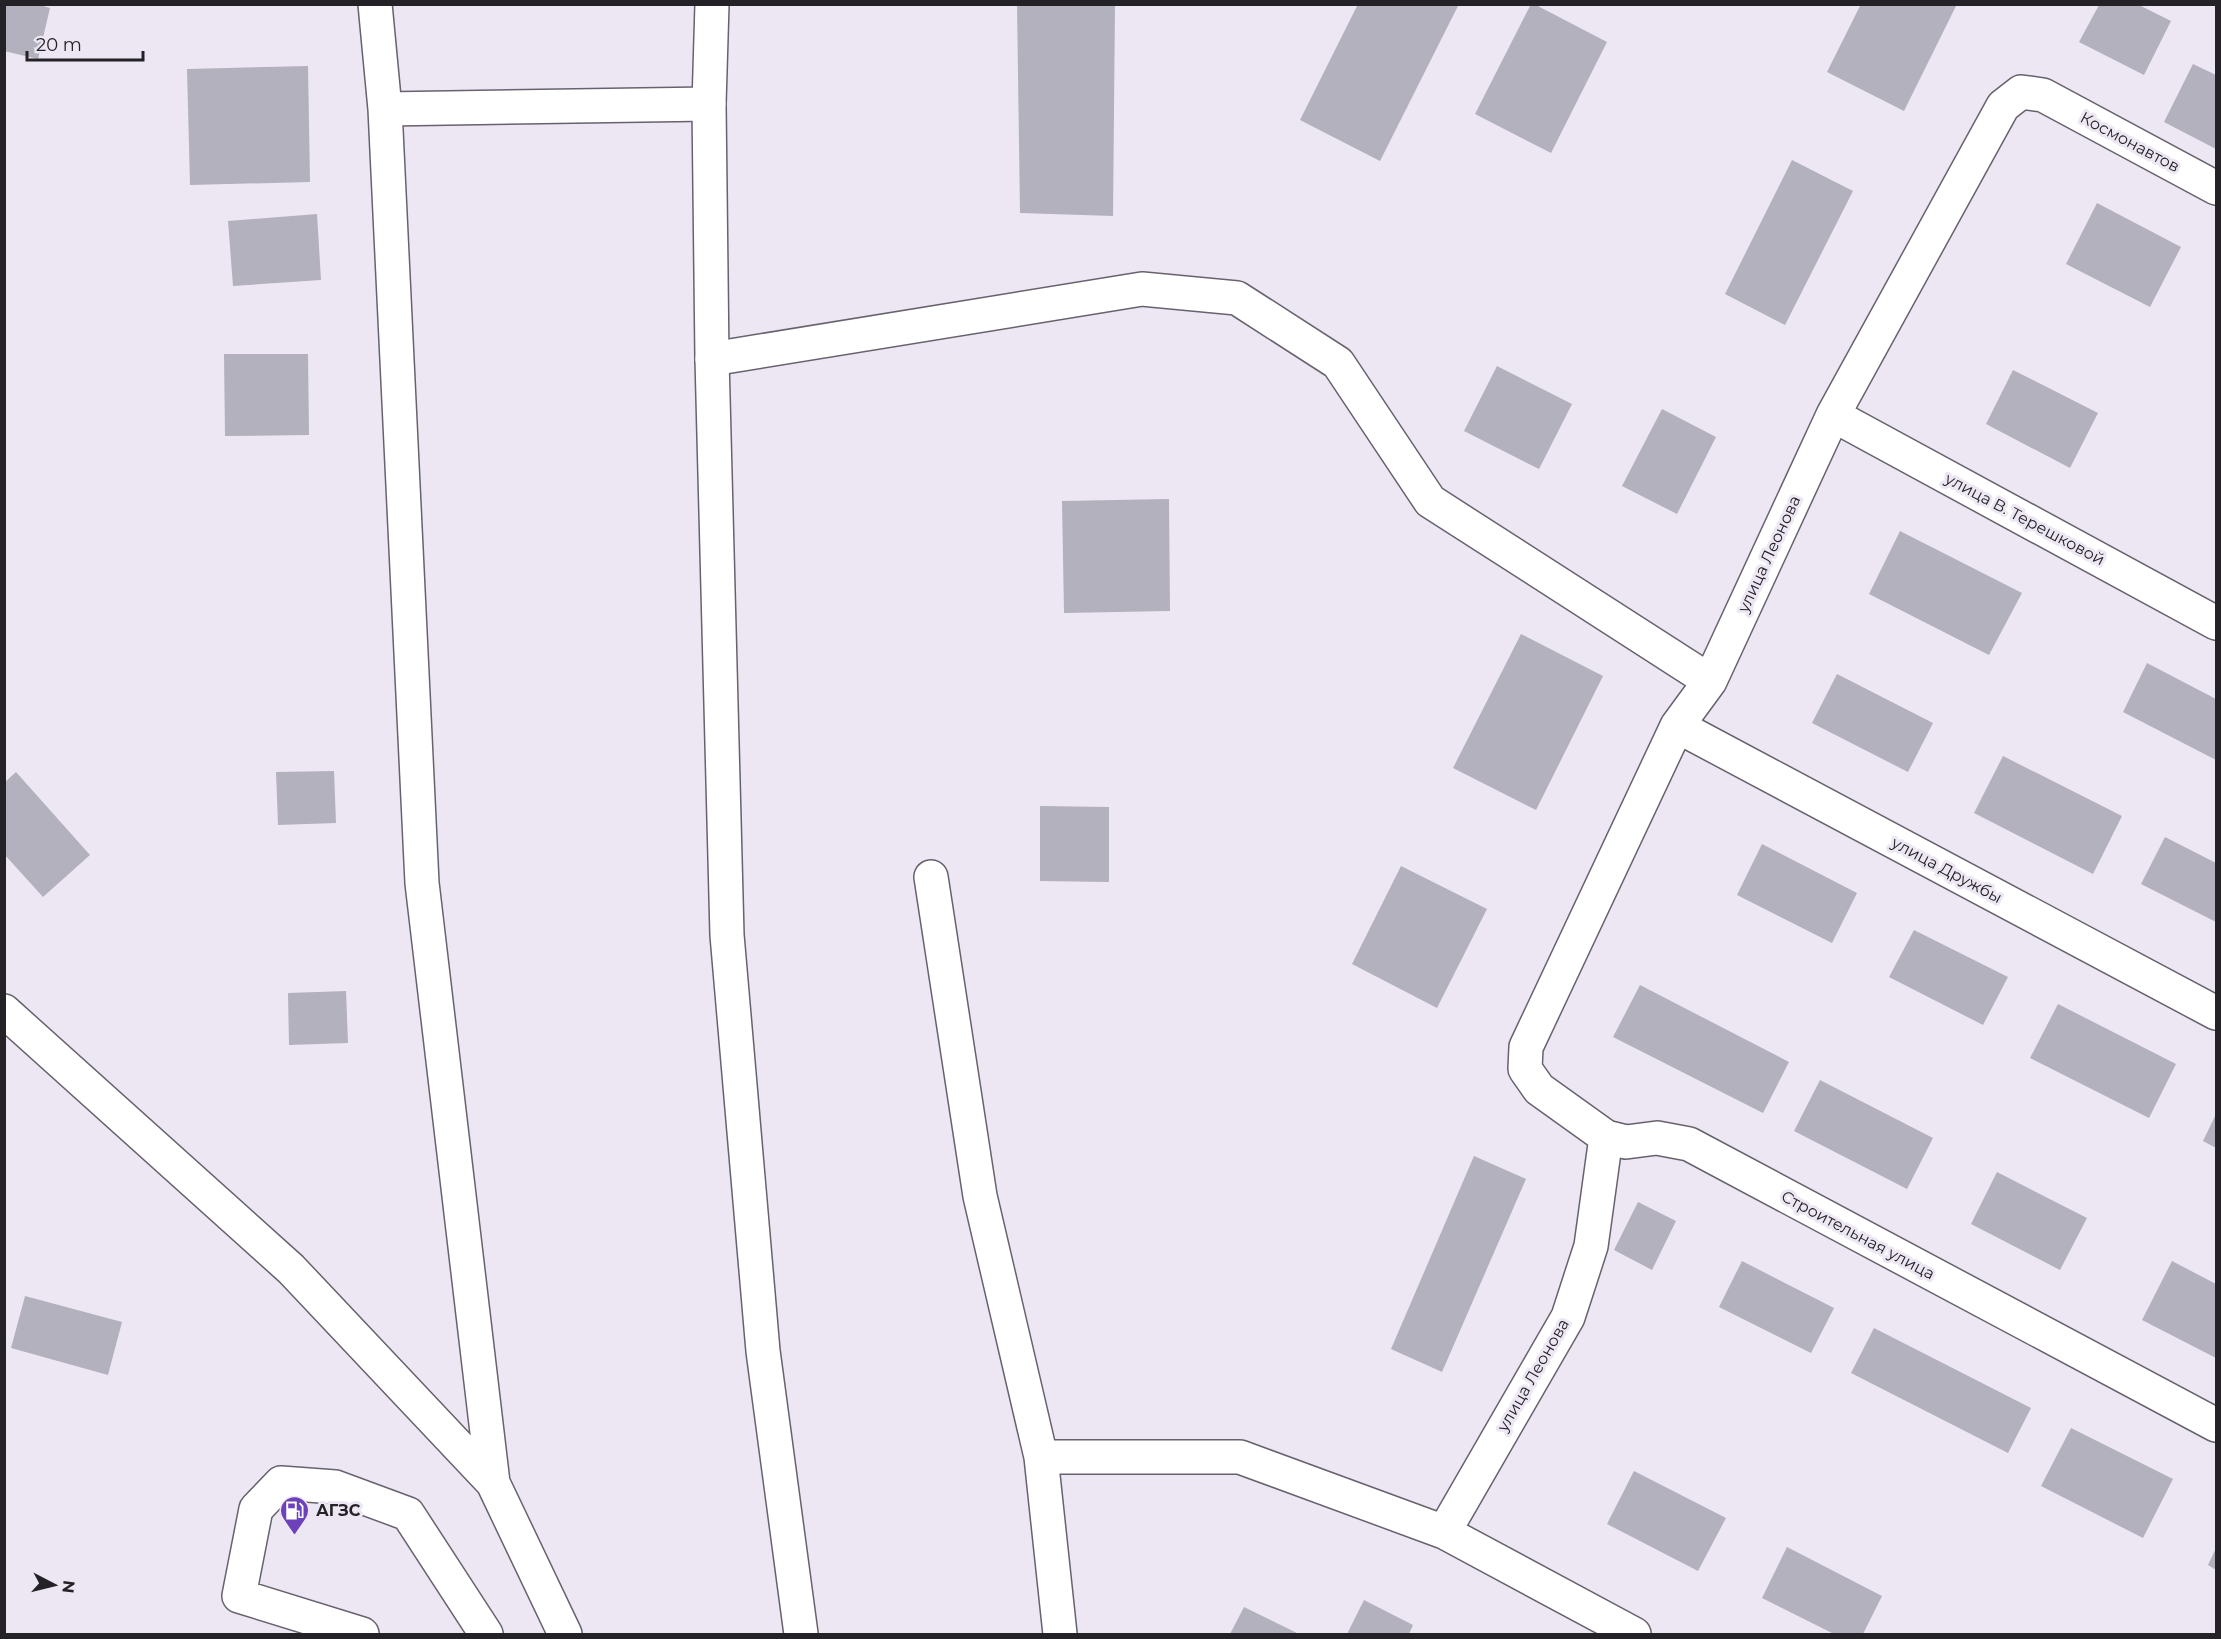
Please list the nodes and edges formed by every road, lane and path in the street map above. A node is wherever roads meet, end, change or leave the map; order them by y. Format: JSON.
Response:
{"nodes":[{"id":1,"x":375,"y":4,"type":"edge"},
{"id":2,"x":712,"y":4,"type":"edge"},
{"id":3,"x":2043,"y":95,"type":"joint"},
{"id":4,"x":709,"y":104,"type":"junction"},
{"id":5,"x":385,"y":109,"type":"junction"},
{"id":6,"x":2217,"y":188,"type":"edge"},
{"id":7,"x":711,"y":359,"type":"junction"},
{"id":8,"x":1833,"y":415,"type":"junction"},
{"id":9,"x":2217,"y":623,"type":"edge"},
{"id":10,"x":1710,"y":681,"type":"junction"},
{"id":11,"x":1677,"y":726,"type":"junction"},
{"id":12,"x":931,"y":877,"type":"dead end"},
{"id":13,"x":4,"y":1011,"type":"edge"},
{"id":14,"x":2217,"y":1013,"type":"edge"},
{"id":15,"x":1526,"y":1047,"type":"joint"},
{"id":16,"x":1606,"y":1137,"type":"junction"},
{"id":17,"x":2217,"y":1425,"type":"edge"},
{"id":18,"x":1041,"y":1457,"type":"junction"},
{"id":19,"x":493,"y":1483,"type":"junction"},
{"id":20,"x":1444,"y":1532,"type":"junction"},
{"id":21,"x":362,"y":1635,"type":"edge"},
{"id":22,"x":486,"y":1635,"type":"edge"},
{"id":23,"x":565,"y":1635,"type":"edge"},
{"id":24,"x":801,"y":1635,"type":"edge"},
{"id":25,"x":1060,"y":1635,"type":"edge"},
{"id":26,"x":1634,"y":1635,"type":"edge"}],
"edges":[{"from":1,"to":5,"type":"main road"},
{"from":2,"to":4,"type":"main road"},
{"from":3,"to":6,"type":"main road","name":"Космонавтов"},
{"from":3,"to":8,"type":"main road","name":"улица Леонова"},
{"from":4,"to":5,"type":"main road"},
{"from":4,"to":7,"type":"main road"},
{"from":5,"to":19,"type":"main road"},
{"from":7,"to":10,"type":"main road"},
{"from":7,"to":24,"type":"main road"},
{"from":8,"to":9,"type":"main road","name":"улица В. Терешковой"},
{"from":8,"to":10,"type":"main road","name":"улица Леонова"},
{"from":10,"to":11,"type":"main road","name":"улица Леонова"},
{"from":11,"to":14,"type":"main road","name":"улица Дружбы"},
{"from":11,"to":15,"type":"main road","name":"улица Леонова"},
{"from":12,"to":18,"type":"main road"},
{"from":13,"to":19,"type":"main road"},
{"from":15,"to":16,"type":"main road","name":"Строительная улица"},
{"from":16,"to":17,"type":"main road","name":"Строительная улица"},
{"from":16,"to":20,"type":"main road","name":"улица Леонова"},
{"from":18,"to":20,"type":"main road"},
{"from":18,"to":25,"type":"main road"},
{"from":19,"to":23,"type":"main road"},
{"from":20,"to":26,"type":"main road"},
{"from":21,"to":22,"type":"main road"}]}
